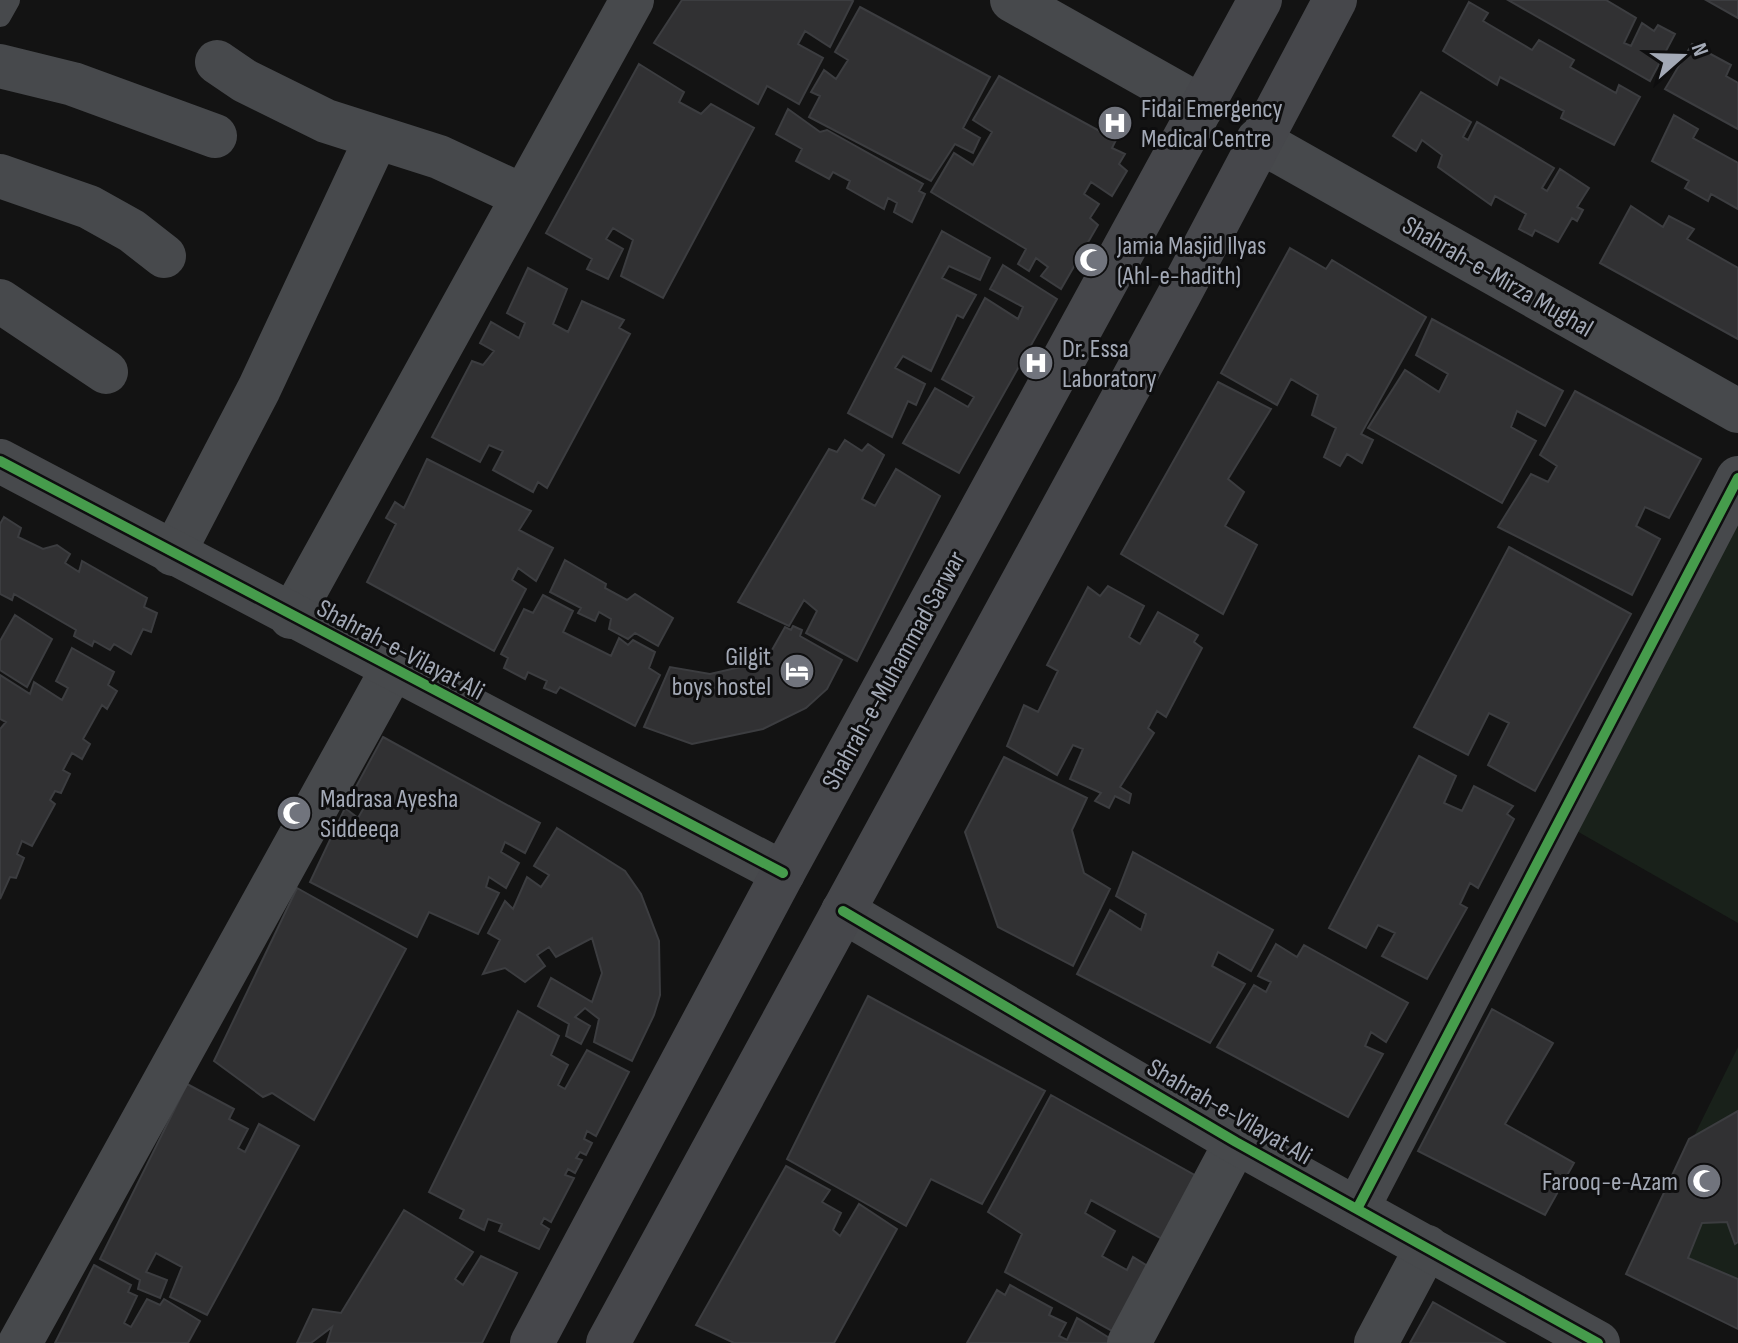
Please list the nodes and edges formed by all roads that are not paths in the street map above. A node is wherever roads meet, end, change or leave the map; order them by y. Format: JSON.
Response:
{"nodes":[{"id":1,"x":9,"y":0,"type":"edge"},
{"id":2,"x":632,"y":0,"type":"edge"},
{"id":3,"x":1012,"y":0,"type":"edge"},
{"id":4,"x":1260,"y":0,"type":"edge"},
{"id":5,"x":1335,"y":0,"type":"edge"},
{"id":6,"x":0,"y":16,"type":"edge"},
{"id":7,"x":217,"y":62,"type":"dead end"},
{"id":8,"x":0,"y":66,"type":"edge"},
{"id":9,"x":1202,"y":107,"type":"junction"},
{"id":10,"x":215,"y":136,"type":"dead end"},
{"id":11,"x":376,"y":139,"type":"junction"},
{"id":12,"x":1258,"y":140,"type":"junction"},
{"id":13,"x":0,"y":176,"type":"edge"},
{"id":14,"x":523,"y":196,"type":"junction"},
{"id":15,"x":164,"y":256,"type":"dead end"},
{"id":16,"x":0,"y":301,"type":"edge"},
{"id":17,"x":106,"y":372,"type":"dead end"},
{"id":18,"x":1738,"y":411,"type":"edge"},
{"id":19,"x":0,"y":461,"type":"edge"},
{"id":20,"x":1738,"y":478,"type":"edge"},
{"id":21,"x":173,"y":554,"type":"junction"},
{"id":22,"x":291,"y":617,"type":"junction"},
{"id":23,"x":392,"y":670,"type":"junction"},
{"id":24,"x":783,"y":873,"type":"junction"},
{"id":25,"x":843,"y":911,"type":"junction"},
{"id":26,"x":1236,"y":1142,"type":"junction"},
{"id":27,"x":1357,"y":1209,"type":"junction"},
{"id":28,"x":1427,"y":1247,"type":"junction"},
{"id":29,"x":20,"y":1343,"type":"edge"},
{"id":30,"x":532,"y":1343,"type":"edge"},
{"id":31,"x":608,"y":1343,"type":"edge"},
{"id":32,"x":1129,"y":1343,"type":"edge"},
{"id":33,"x":1376,"y":1343,"type":"edge"},
{"id":34,"x":1598,"y":1343,"type":"edge"}],
"edges":[{"from":1,"to":6,"type":"lane"},
{"from":2,"to":14,"type":"street"},
{"from":3,"to":9,"type":"street"},
{"from":4,"to":9,"type":"main road","name":"Shahrah-e-Muhammad Sarwar"},
{"from":5,"to":12,"type":"main road"},
{"from":7,"to":11,"type":"street"},
{"from":8,"to":10,"type":"street"},
{"from":9,"to":24,"type":"main road","name":"Shahrah-e-Muhammad Sarwar"},
{"from":11,"to":14,"type":"street"},
{"from":11,"to":21,"type":"street"},
{"from":12,"to":18,"type":"street","name":"Shahrah-e-Mirza Mughal"},
{"from":12,"to":25,"type":"main road"},
{"from":13,"to":15,"type":"street"},
{"from":14,"to":22,"type":"street"},
{"from":16,"to":17,"type":"street"},
{"from":19,"to":21,"type":"street","name":"Shahrah-e-Vilayat Ali"},
{"from":20,"to":27,"type":"street"},
{"from":21,"to":22,"type":"street","name":"Shahrah-e-Vilayat Ali"},
{"from":22,"to":23,"type":"street","name":"Shahrah-e-Vilayat Ali"},
{"from":23,"to":24,"type":"street","name":"Shahrah-e-Vilayat Ali"},
{"from":23,"to":29,"type":"street"},
{"from":24,"to":30,"type":"main road","name":"Shahrah-e-Muhammad Sarwar"},
{"from":25,"to":26,"type":"street","name":"Shahrah-e-Vilayat Ali"},
{"from":25,"to":31,"type":"main road"},
{"from":26,"to":27,"type":"street","name":"Shahrah-e-Vilayat Ali"},
{"from":26,"to":32,"type":"street"},
{"from":27,"to":28,"type":"street","name":"Shahrah-e-Vilayat Ali"},
{"from":28,"to":33,"type":"street"},
{"from":28,"to":34,"type":"street","name":"Shahrah-e-Vilayat Ali"}]}
